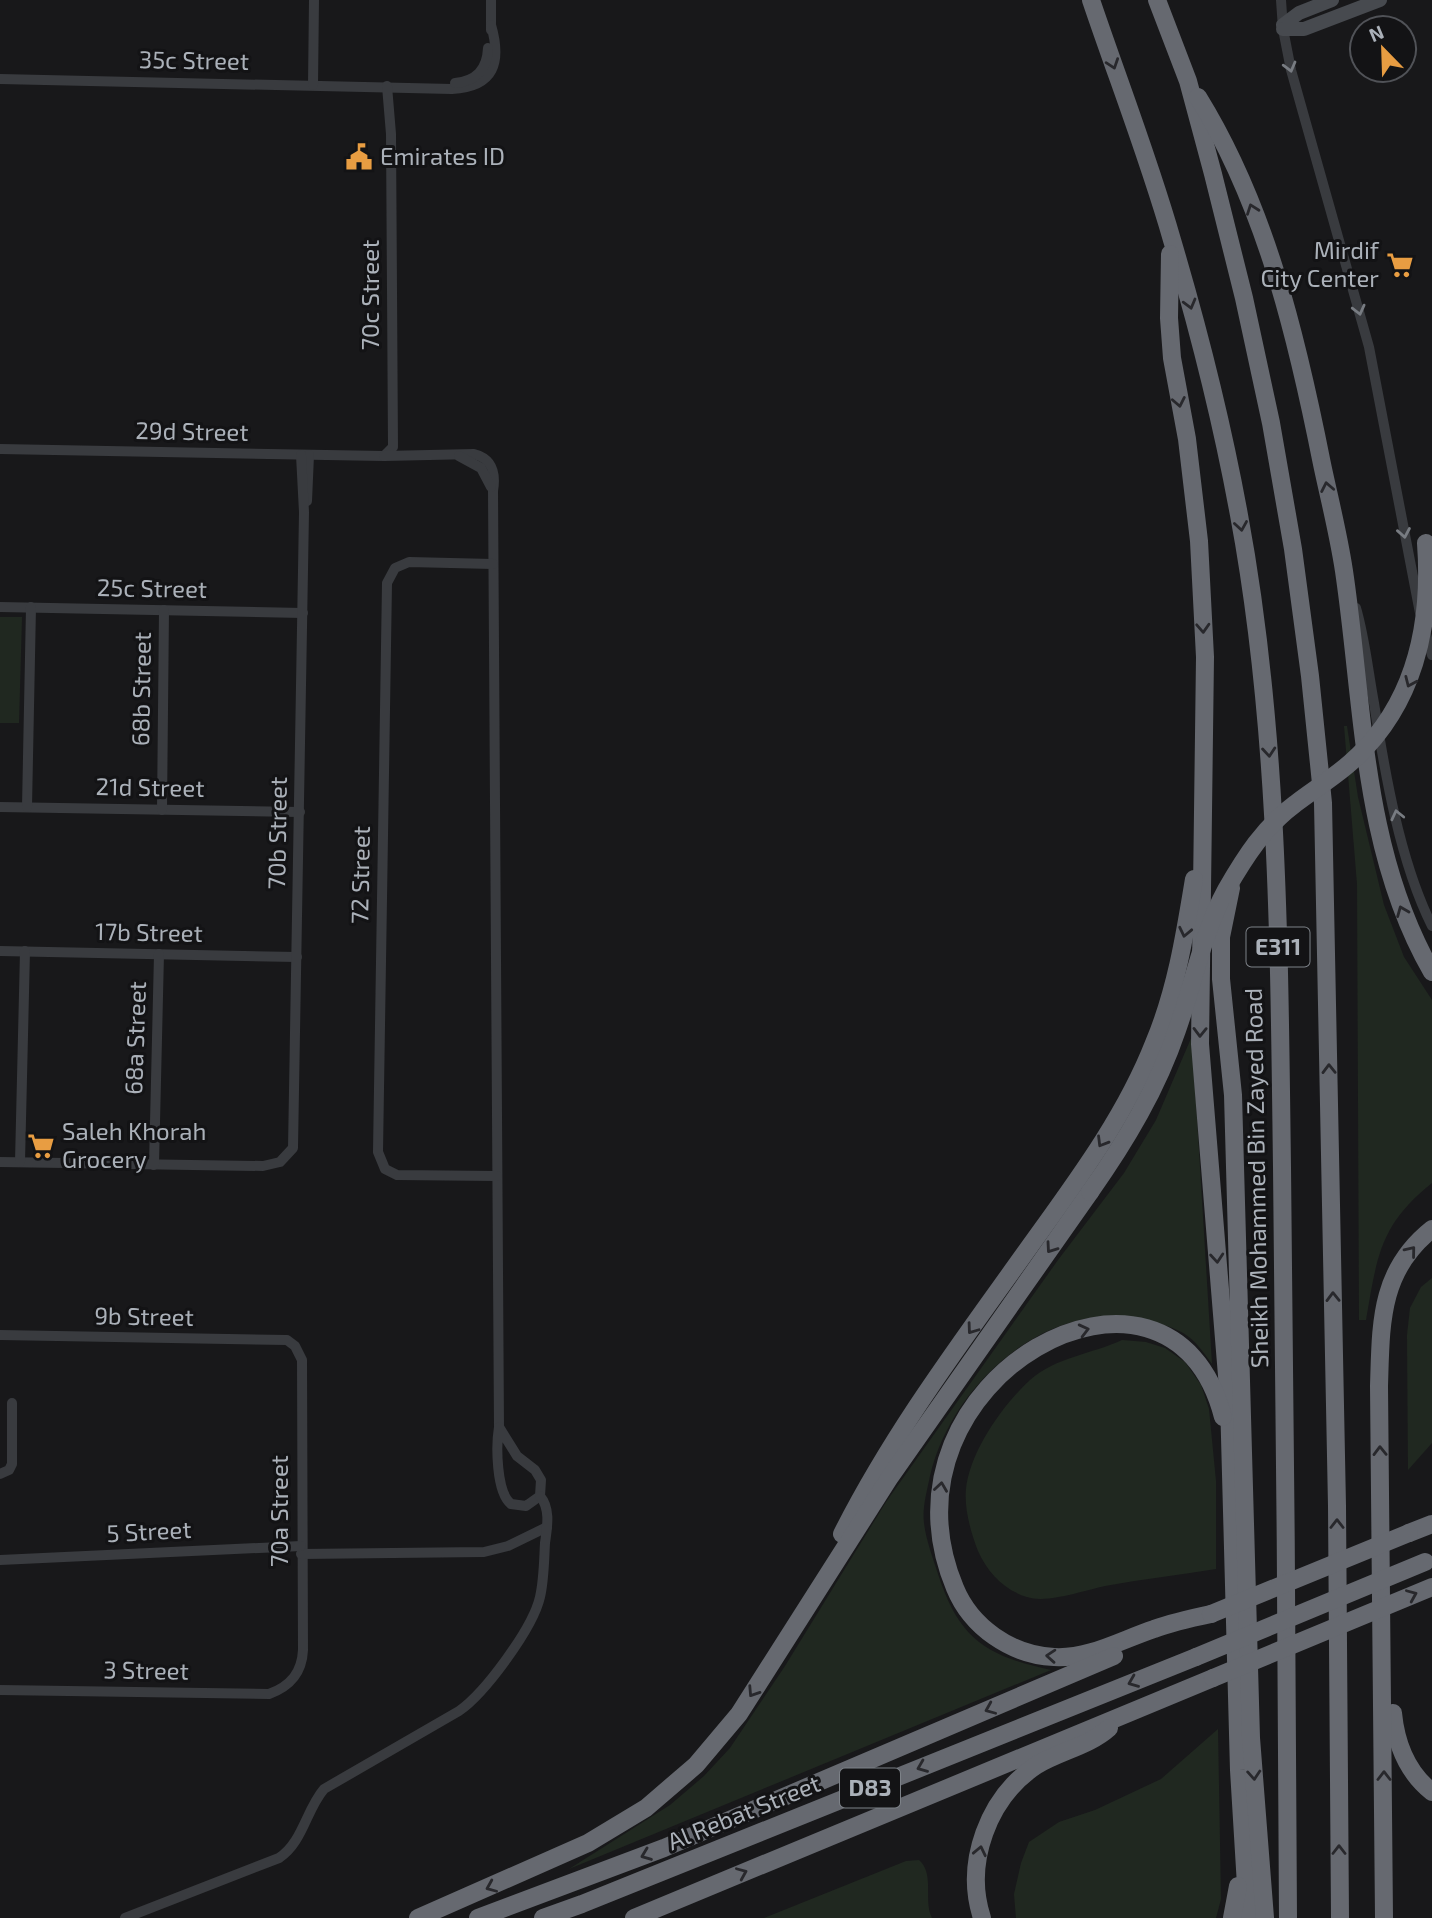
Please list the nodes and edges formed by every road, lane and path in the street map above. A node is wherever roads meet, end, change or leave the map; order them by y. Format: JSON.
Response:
{"nodes":[{"id":1,"x":314,"y":0,"type":"edge"},
{"id":2,"x":491,"y":0,"type":"edge"},
{"id":3,"x":1091,"y":0,"type":"edge"},
{"id":4,"x":1157,"y":0,"type":"edge"},
{"id":5,"x":1281,"y":0,"type":"edge"},
{"id":6,"x":1332,"y":0,"type":"edge"},
{"id":7,"x":1380,"y":0,"type":"edge"},
{"id":8,"x":1283,"y":27,"type":"junction"},
{"id":9,"x":0,"y":79,"type":"edge"},
{"id":10,"x":1188,"y":81,"type":"junction"},
{"id":11,"x":313,"y":85,"type":"junction"},
{"id":12,"x":391,"y":86,"type":"junction"},
{"id":13,"x":1171,"y":236,"type":"junction"},
{"id":14,"x":0,"y":449,"type":"edge"},
{"id":15,"x":305,"y":455,"type":"junction"},
{"id":16,"x":386,"y":455,"type":"junction"},
{"id":17,"x":1426,"y":543,"type":"dead end"},
{"id":18,"x":493,"y":564,"type":"junction"},
{"id":19,"x":1345,"y":578,"type":"junction"},
{"id":20,"x":0,"y":607,"type":"edge"},
{"id":21,"x":31,"y":607,"type":"junction"},
{"id":22,"x":164,"y":610,"type":"junction"},
{"id":23,"x":303,"y":612,"type":"junction"},
{"id":24,"x":1432,"y":655,"type":"edge"},
{"id":25,"x":0,"y":807,"type":"edge"},
{"id":26,"x":27,"y":807,"type":"junction"},
{"id":27,"x":162,"y":810,"type":"junction"},
{"id":28,"x":300,"y":812,"type":"junction"},
{"id":29,"x":1204,"y":817,"type":"junction"},
{"id":30,"x":1235,"y":876,"type":"junction"},
{"id":31,"x":1432,"y":926,"type":"edge"},
{"id":32,"x":0,"y":951,"type":"edge"},
{"id":33,"x":25,"y":951,"type":"junction"},
{"id":34,"x":159,"y":954,"type":"junction"},
{"id":35,"x":297,"y":957,"type":"junction"},
{"id":36,"x":1432,"y":972,"type":"edge"},
{"id":37,"x":0,"y":1162,"type":"edge"},
{"id":38,"x":20,"y":1162,"type":"junction"},
{"id":39,"x":154,"y":1165,"type":"junction"},
{"id":40,"x":497,"y":1176,"type":"junction"},
{"id":41,"x":1432,"y":1230,"type":"edge"},
{"id":42,"x":0,"y":1335,"type":"edge"},
{"id":43,"x":287,"y":1340,"type":"joint"},
{"id":44,"x":12,"y":1403,"type":"dead end"},
{"id":45,"x":499,"y":1427,"type":"junction"},
{"id":46,"x":1230,"y":1457,"type":"junction"},
{"id":47,"x":0,"y":1474,"type":"edge"},
{"id":48,"x":540,"y":1496,"type":"junction"},
{"id":49,"x":1432,"y":1524,"type":"edge"},
{"id":50,"x":547,"y":1527,"type":"junction"},
{"id":51,"x":301,"y":1550,"type":"junction"},
{"id":52,"x":0,"y":1560,"type":"edge"},
{"id":53,"x":1429,"y":1560,"type":"edge"},
{"id":54,"x":1432,"y":1587,"type":"edge"},
{"id":55,"x":1211,"y":1614,"type":"junction"},
{"id":56,"x":790,"y":1635,"type":"junction"},
{"id":57,"x":1383,"y":1672,"type":"junction"},
{"id":58,"x":289,"y":1684,"type":"joint"},
{"id":59,"x":0,"y":1690,"type":"edge"},
{"id":60,"x":1117,"y":1716,"type":"junction"},
{"id":61,"x":1239,"y":1770,"type":"junction"},
{"id":62,"x":1432,"y":1792,"type":"edge"},
{"id":63,"x":125,"y":1918,"type":"edge"},
{"id":64,"x":418,"y":1918,"type":"edge"},
{"id":65,"x":478,"y":1918,"type":"edge"},
{"id":66,"x":543,"y":1918,"type":"edge"},
{"id":67,"x":634,"y":1918,"type":"edge"},
{"id":68,"x":982,"y":1918,"type":"edge"},
{"id":69,"x":1232,"y":1918,"type":"edge"},
{"id":70,"x":1248,"y":1918,"type":"edge"},
{"id":71,"x":1265,"y":1918,"type":"edge"},
{"id":72,"x":1288,"y":1918,"type":"edge"},
{"id":73,"x":1340,"y":1918,"type":"edge"},
{"id":74,"x":1384,"y":1918,"type":"edge"}],
"edges":[{"from":1,"to":11,"type":"street"},
{"from":2,"to":12,"type":"street","name":"35c Street"},
{"from":3,"to":13,"type":"highway","name":"Sheikh Mohammed Bin Zayed Road","number":"E311","one_way":true},
{"from":4,"to":10,"type":"highway","number":"E311"},
{"from":5,"to":8,"type":"street"},
{"from":6,"to":8,"type":"street"},
{"from":7,"to":8,"type":"street"},
{"from":8,"to":24,"type":"street","one_way":true},
{"from":9,"to":11,"type":"street","name":"35c Street"},
{"from":19,"to":10,"type":"highway","one_way":true},
{"from":73,"to":10,"type":"highway","number":"E311","one_way":true},
{"from":11,"to":12,"type":"street","name":"35c Street"},
{"from":12,"to":16,"type":"street","name":"70c Street"},
{"from":13,"to":29,"type":"highway","one_way":true},
{"from":13,"to":72,"type":"highway","name":"Sheikh Mohammed Bin Zayed Road","number":"E311","one_way":true},
{"from":14,"to":15,"type":"street","name":"29d Street"},
{"from":15,"to":16,"type":"street","name":"29d Street"},
{"from":15,"to":23,"type":"street","name":"70b Street"},
{"from":16,"to":18,"type":"street","name":"29d Street"},
{"from":17,"to":30,"type":"highway","one_way":true,"bridge":true},
{"from":18,"to":40,"type":"street"},
{"from":18,"to":40,"type":"street","name":"72 Street"},
{"from":31,"to":19,"type":"street","one_way":true},
{"from":36,"to":19,"type":"highway","one_way":true},
{"from":20,"to":21,"type":"street","name":"25c Street"},
{"from":21,"to":22,"type":"street","name":"25c Street"},
{"from":21,"to":26,"type":"street"},
{"from":22,"to":23,"type":"street","name":"25c Street"},
{"from":22,"to":27,"type":"street","name":"68b Street"},
{"from":23,"to":28,"type":"street","name":"70b Street"},
{"from":25,"to":26,"type":"street","name":"21d Street"},
{"from":26,"to":27,"type":"street","name":"21d Street"},
{"from":27,"to":28,"type":"street","name":"21d Street"},
{"from":28,"to":35,"type":"street","name":"70b Street"},
{"from":29,"to":46,"type":"highway","one_way":true},
{"from":29,"to":56,"type":"highway","one_way":true},
{"from":30,"to":56,"type":"highway","one_way":true,"bridge":true},
{"from":30,"to":71,"type":"highway","one_way":true,"bridge":true},
{"from":32,"to":33,"type":"street","name":"17b Street"},
{"from":33,"to":34,"type":"street","name":"17b Street"},
{"from":33,"to":38,"type":"street"},
{"from":34,"to":35,"type":"street","name":"17b Street"},
{"from":34,"to":39,"type":"street","name":"68a Street"},
{"from":35,"to":39,"type":"street","name":"70b Street"},
{"from":37,"to":38,"type":"street"},
{"from":38,"to":39,"type":"street"},
{"from":40,"to":45,"type":"street"},
{"from":57,"to":41,"type":"highway","one_way":true},
{"from":42,"to":43,"type":"street","name":"9b Street"},
{"from":43,"to":51,"type":"street","name":"70a Street"},
{"from":44,"to":47,"type":"street"},
{"from":45,"to":48,"type":"street"},
{"from":45,"to":48,"type":"street"},
{"from":55,"to":46,"type":"highway","one_way":true},
{"from":46,"to":61,"type":"highway"},
{"from":48,"to":50,"type":"street"},
{"from":49,"to":55,"type":"highway","bridge":true},
{"from":50,"to":51,"type":"street","name":"5 Street"},
{"from":50,"to":63,"type":"street"},
{"from":51,"to":52,"type":"street","name":"5 Street"},
{"from":51,"to":58,"type":"street","name":"70a Street"},
{"from":53,"to":66,"type":"highway","name":"Al Rebat Street","number":"D83","one_way":true,"bridge":true},
{"from":60,"to":54,"type":"highway","number":"D83","one_way":true,"bridge":true},
{"from":55,"to":65,"type":"highway","one_way":true},
{"from":56,"to":64,"type":"highway","one_way":true},
{"from":57,"to":62,"type":"highway"},
{"from":74,"to":57,"type":"highway","one_way":true},
{"from":58,"to":59,"type":"street","name":"3 Street"},
{"from":67,"to":60,"type":"highway","number":"D83","one_way":true},
{"from":68,"to":60,"type":"highway","one_way":true},
{"from":61,"to":69,"type":"highway"},
{"from":61,"to":70,"type":"highway"}]}
